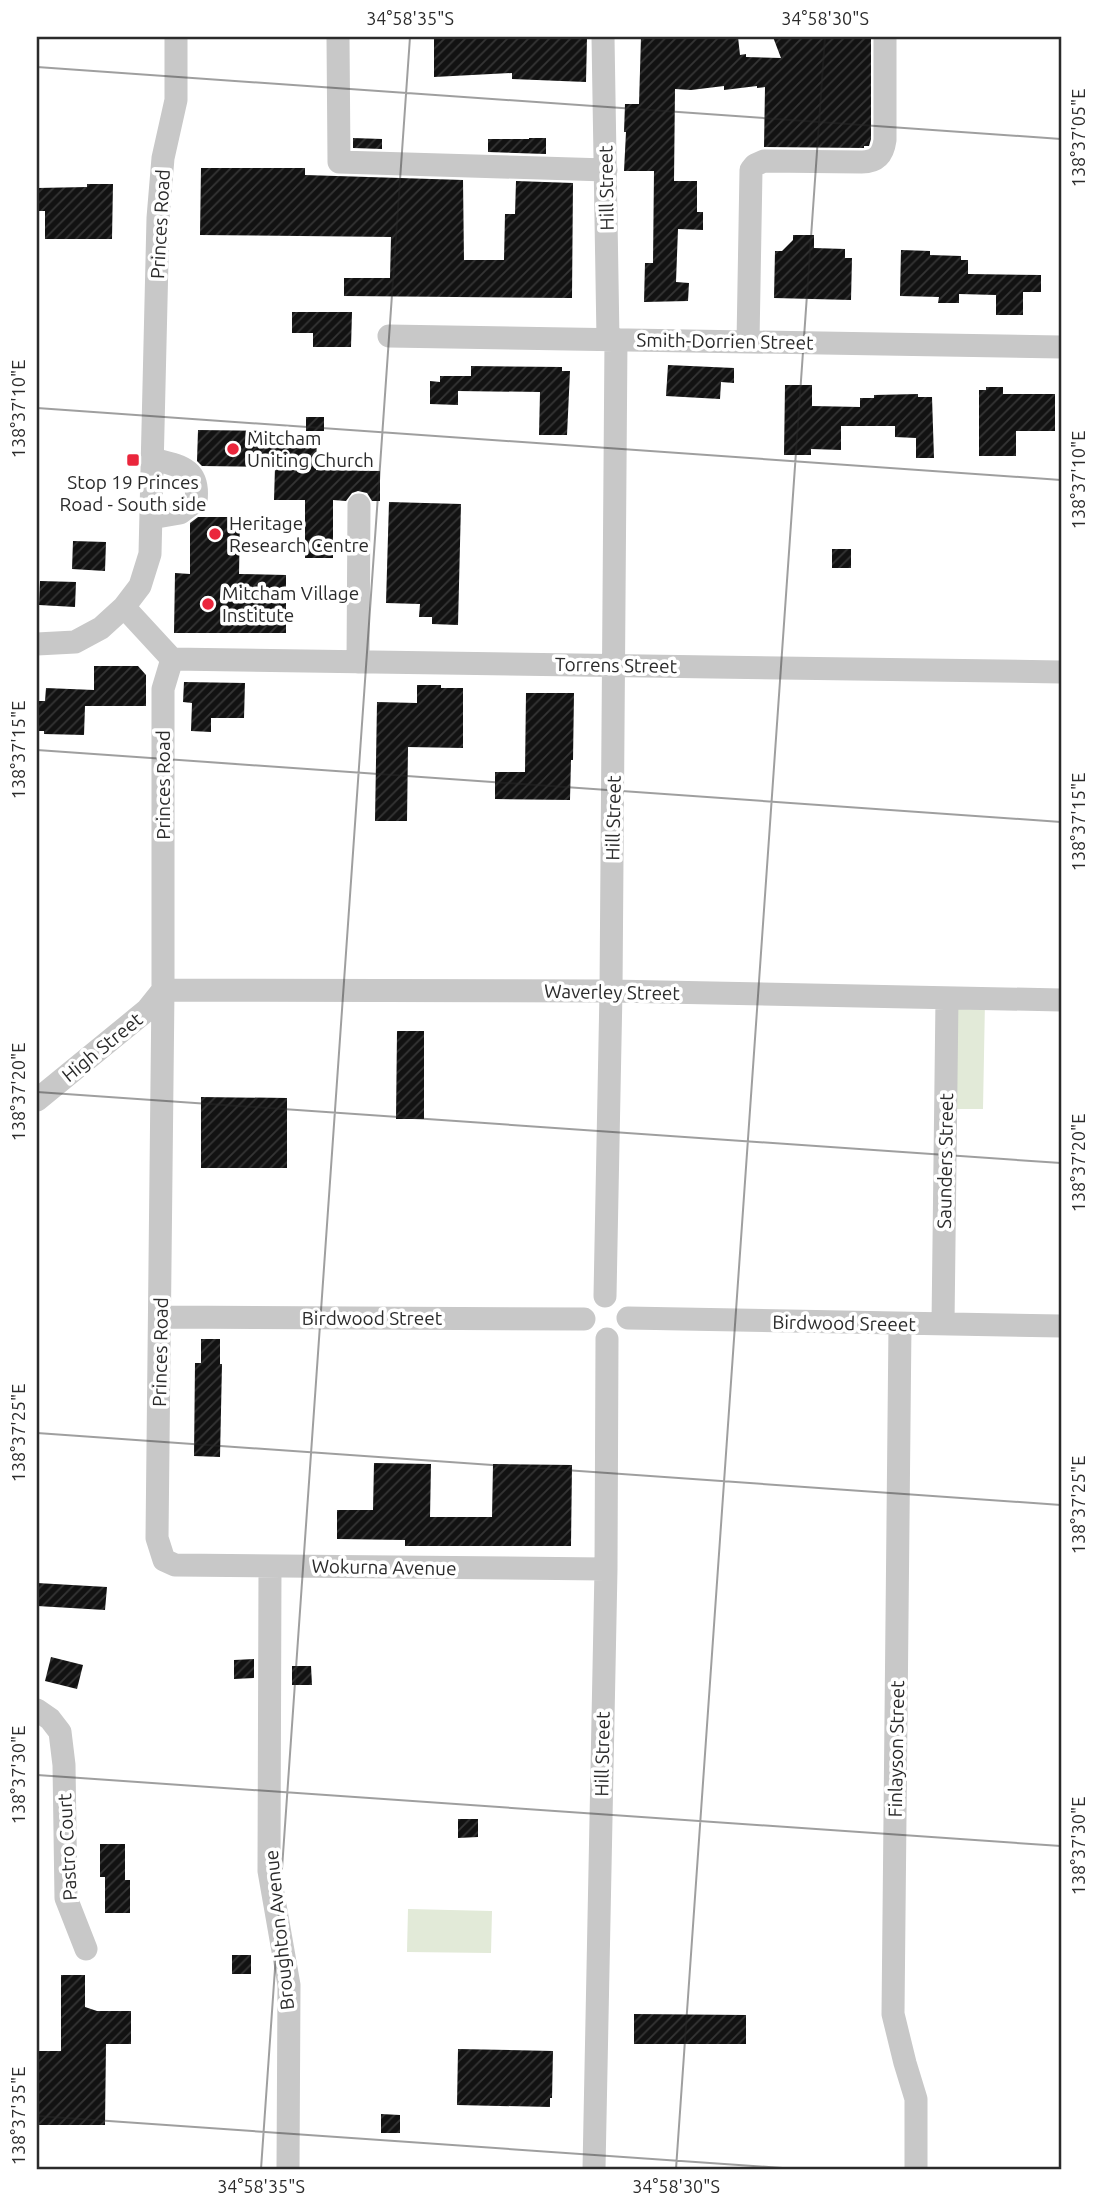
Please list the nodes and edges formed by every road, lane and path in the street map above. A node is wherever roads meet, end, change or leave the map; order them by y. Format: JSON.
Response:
{"nodes":[{"id":1,"x":176,"y":37,"type":"edge"},
{"id":2,"x":338,"y":37,"type":"edge"},
{"id":3,"x":603,"y":37,"type":"edge"},
{"id":4,"x":885,"y":37,"type":"edge"},
{"id":5,"x":606,"y":170,"type":"junction"},
{"id":6,"x":389,"y":336,"type":"dead end"},
{"id":7,"x":612,"y":339,"type":"junction"},
{"id":8,"x":748,"y":342,"type":"junction"},
{"id":9,"x":1061,"y":347,"type":"edge"},
{"id":10,"x":153,"y":459,"type":"junction"},
{"id":11,"x":359,"y":505,"type":"dead end"},
{"id":12,"x":151,"y":518,"type":"junction"},
{"id":13,"x":124,"y":607,"type":"junction"},
{"id":14,"x":37,"y":644,"type":"edge"},
{"id":15,"x":172,"y":659,"type":"junction"},
{"id":16,"x":358,"y":662,"type":"junction"},
{"id":17,"x":615,"y":665,"type":"junction"},
{"id":18,"x":1061,"y":672,"type":"edge"},
{"id":19,"x":163,"y":990,"type":"junction"},
{"id":20,"x":611,"y":991,"type":"junction"},
{"id":21,"x":947,"y":998,"type":"junction"},
{"id":22,"x":1061,"y":1000,"type":"edge"},
{"id":23,"x":37,"y":1100,"type":"edge"},
{"id":24,"x":605,"y":1296,"type":"junction"},
{"id":25,"x":160,"y":1317,"type":"junction"},
{"id":26,"x":628,"y":1318,"type":"junction"},
{"id":27,"x":584,"y":1319,"type":"junction"},
{"id":28,"x":943,"y":1324,"type":"junction"},
{"id":29,"x":900,"y":1325,"type":"junction"},
{"id":30,"x":1061,"y":1326,"type":"edge"},
{"id":31,"x":607,"y":1339,"type":"junction"},
{"id":32,"x":164,"y":1560,"type":"joint"},
{"id":33,"x":270,"y":1566,"type":"junction"},
{"id":34,"x":606,"y":1569,"type":"junction"},
{"id":35,"x":37,"y":1710,"type":"edge"},
{"id":36,"x":86,"y":1949,"type":"dead end"},
{"id":37,"x":288,"y":2169,"type":"edge"},
{"id":38,"x":594,"y":2169,"type":"edge"},
{"id":39,"x":916,"y":2169,"type":"edge"}],
"edges":[{"from":1,"to":10,"type":"street","name":"Princes Road"},
{"from":2,"to":5,"type":"street"},
{"from":3,"to":5,"type":"street","name":"Hill Street"},
{"from":4,"to":8,"type":"street"},
{"from":5,"to":7,"type":"street","name":"Hill Street"},
{"from":6,"to":7,"type":"street","name":"Smith-Dorrien Street"},
{"from":7,"to":8,"type":"street","name":"Smith-Dorrien Street"},
{"from":7,"to":17,"type":"street","name":"Hill Street"},
{"from":8,"to":9,"type":"street","name":"Smith-Dorrien Street"},
{"from":10,"to":12,"type":"street","name":"Princes Road"},
{"from":10,"to":12,"type":"street"},
{"from":11,"to":16,"type":"street"},
{"from":12,"to":13,"type":"street","name":"Princes Road"},
{"from":13,"to":14,"type":"street","name":"Princes Road"},
{"from":13,"to":15,"type":"street"},
{"from":15,"to":16,"type":"street","name":"Torrens Street"},
{"from":15,"to":19,"type":"street","name":"Princes Road"},
{"from":16,"to":17,"type":"street","name":"Torrens Street"},
{"from":17,"to":18,"type":"street","name":"Torrens Street"},
{"from":17,"to":20,"type":"street","name":"Hill Street"},
{"from":19,"to":20,"type":"street","name":"Waverley Street"},
{"from":19,"to":23,"type":"street","name":"High Street"},
{"from":19,"to":25,"type":"street","name":"Princes Road"},
{"from":20,"to":21,"type":"street","name":"Waverley Street"},
{"from":20,"to":24,"type":"street","name":"Hill Street"},
{"from":21,"to":22,"type":"street","name":"Waverley Street"},
{"from":21,"to":28,"type":"street","name":"Saunders Street"},
{"from":24,"to":26,"type":"street"},
{"from":24,"to":27,"type":"street"},
{"from":25,"to":27,"type":"street","name":"Birdwood Street"},
{"from":25,"to":32,"type":"street","name":"Princes Road"},
{"from":26,"to":29,"type":"street","name":"Birdwood Sreeet"},
{"from":26,"to":31,"type":"street"},
{"from":27,"to":31,"type":"street"},
{"from":28,"to":29,"type":"street","name":"Birdwood Sreeet"},
{"from":28,"to":30,"type":"street","name":"Birdwood Sreeet"},
{"from":29,"to":39,"type":"street","name":"Finlayson Street"},
{"from":31,"to":34,"type":"street","name":"Hill Street"},
{"from":32,"to":33,"type":"street","name":"Wokurna Avenue"},
{"from":33,"to":34,"type":"street","name":"Wokurna Avenue"},
{"from":33,"to":37,"type":"street","name":"Broughton Avenue"},
{"from":34,"to":38,"type":"street","name":"Hill Street"},
{"from":35,"to":36,"type":"street","name":"Pastro Court"}]}
